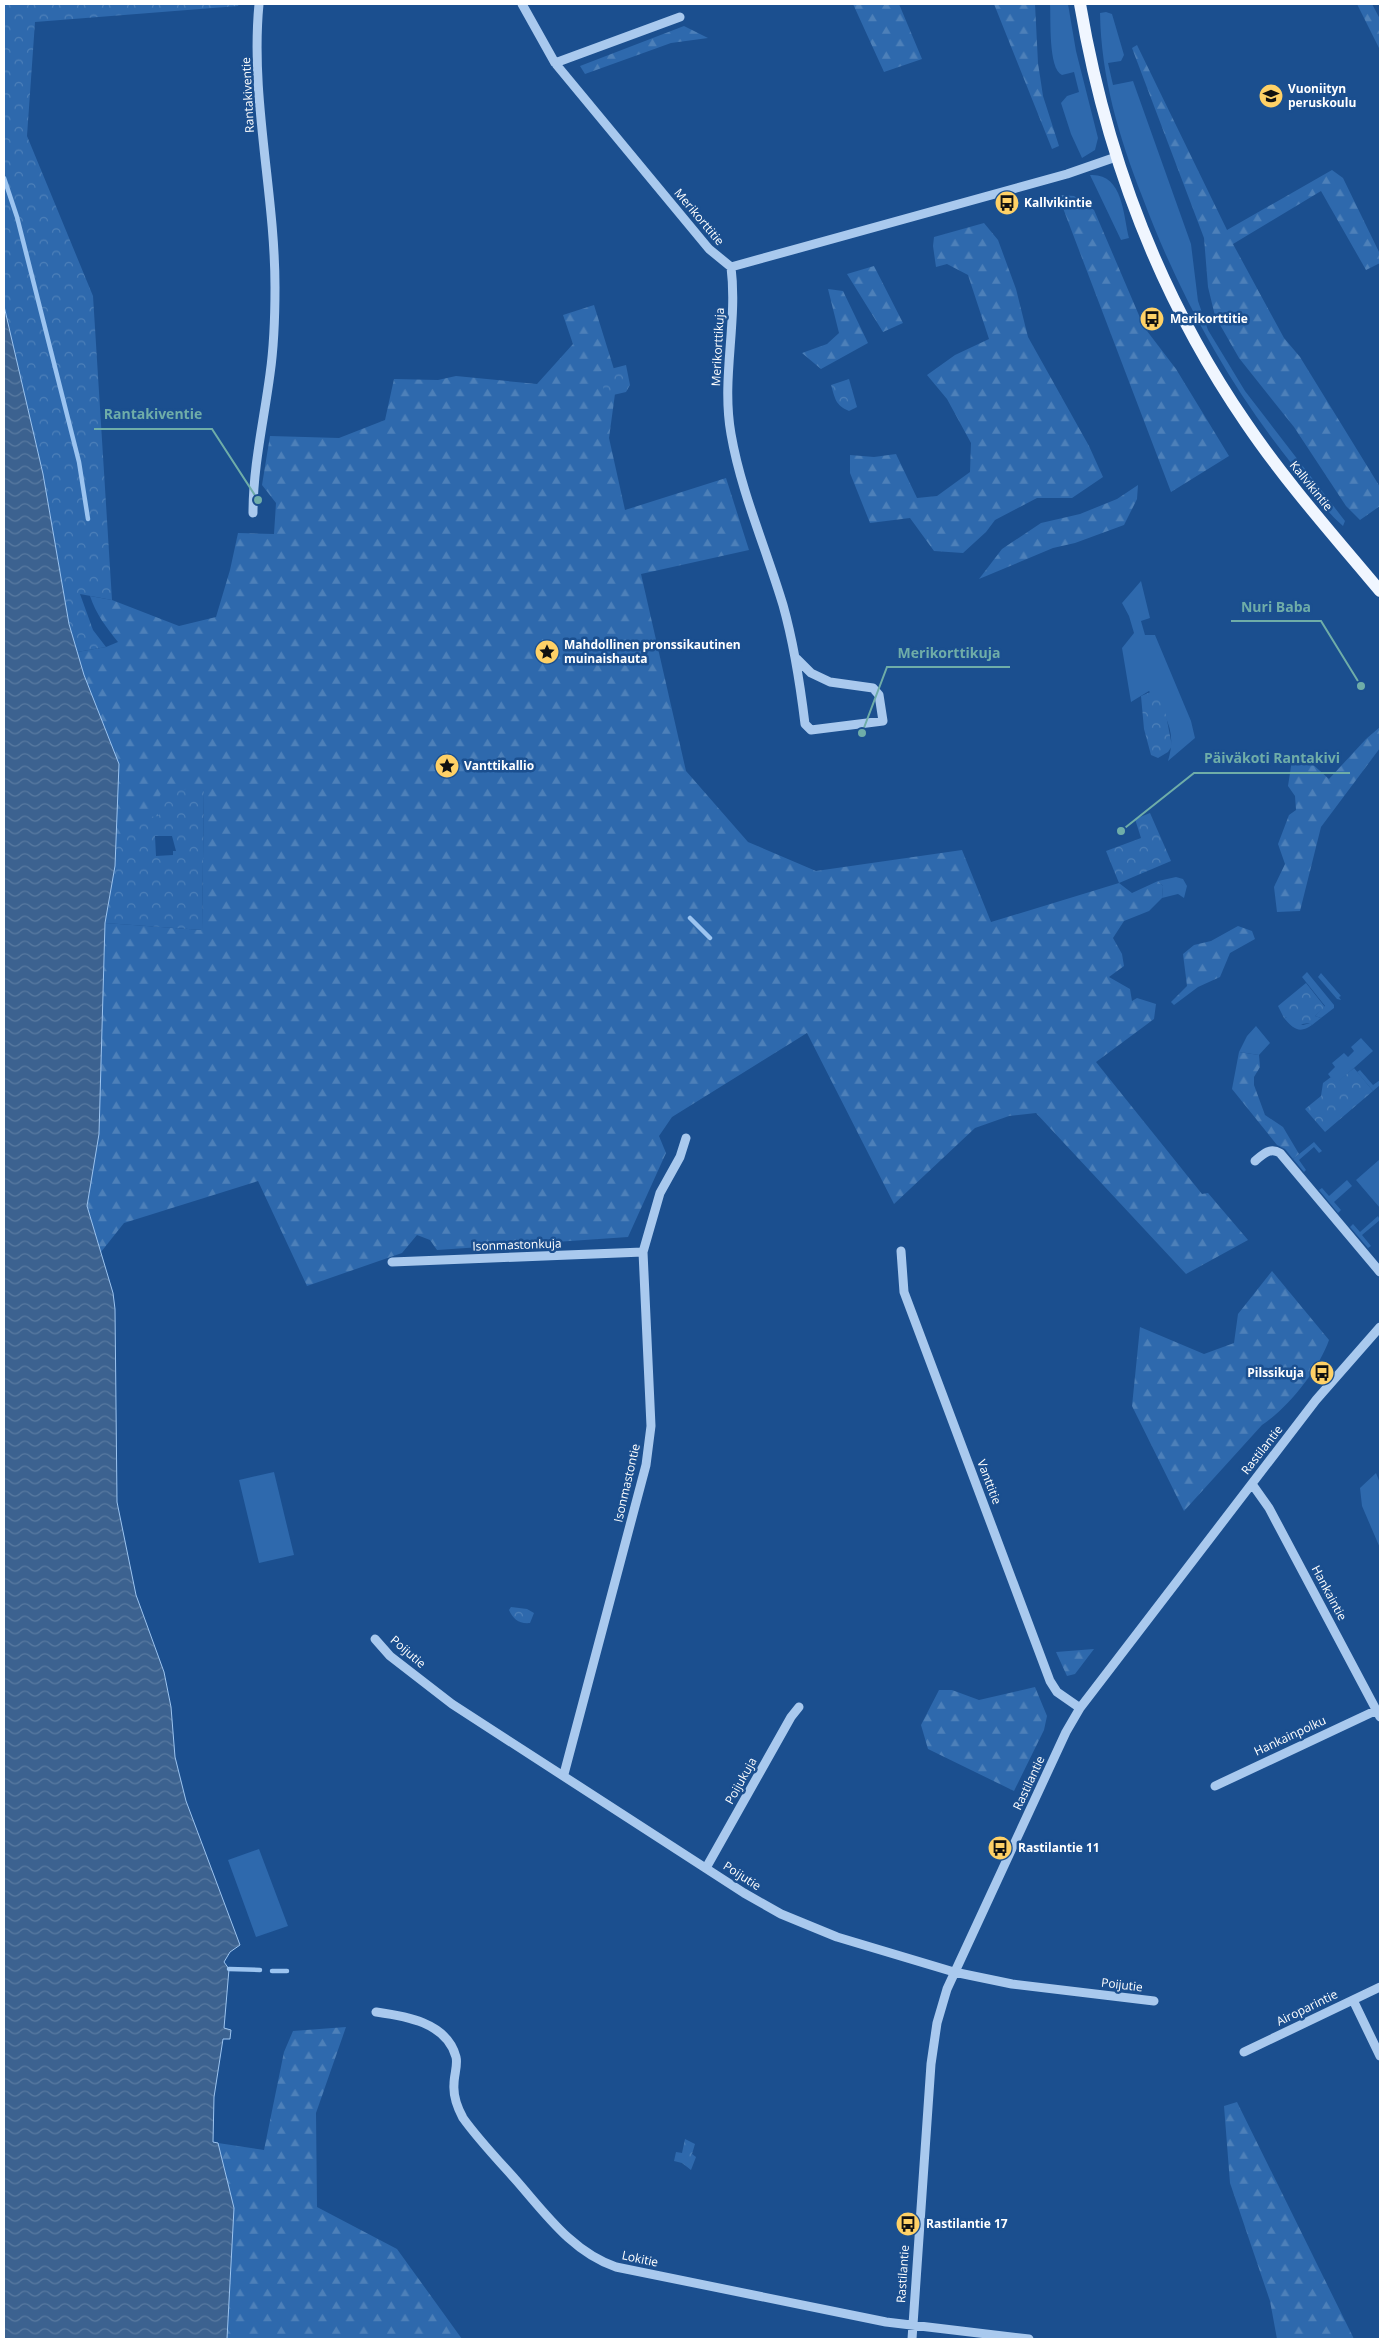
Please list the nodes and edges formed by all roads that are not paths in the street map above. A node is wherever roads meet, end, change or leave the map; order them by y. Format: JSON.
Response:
{"nodes":[{"id":1,"x":259,"y":4,"type":"edge"},
{"id":2,"x":522,"y":4,"type":"edge"},
{"id":3,"x":1080,"y":4,"type":"edge"},
{"id":4,"x":680,"y":17,"type":"dead end"},
{"id":5,"x":555,"y":63,"type":"junction"},
{"id":6,"x":1116,"y":157,"type":"junction"},
{"id":7,"x":731,"y":267,"type":"junction"},
{"id":8,"x":253,"y":513,"type":"dead end"},
{"id":9,"x":1380,"y":592,"type":"edge"},
{"id":10,"x":797,"y":659,"type":"junction"},
{"id":11,"x":686,"y":1138,"type":"dead end"},
{"id":12,"x":1255,"y":1161,"type":"dead end"},
{"id":13,"x":901,"y":1251,"type":"dead end"},
{"id":14,"x":643,"y":1252,"type":"junction"},
{"id":15,"x":392,"y":1262,"type":"dead end"},
{"id":16,"x":1380,"y":1272,"type":"edge"},
{"id":17,"x":1380,"y":1328,"type":"edge"},
{"id":18,"x":1252,"y":1484,"type":"junction"},
{"id":19,"x":375,"y":1639,"type":"dead end"},
{"id":20,"x":798,"y":1707,"type":"dead end"},
{"id":21,"x":1080,"y":1708,"type":"junction"},
{"id":22,"x":1379,"y":1713,"type":"edge"},
{"id":23,"x":564,"y":1774,"type":"junction"},
{"id":24,"x":1215,"y":1786,"type":"dead end"},
{"id":25,"x":706,"y":1868,"type":"junction"},
{"id":26,"x":954,"y":1972,"type":"junction"},
{"id":27,"x":1380,"y":1987,"type":"edge"},
{"id":28,"x":1354,"y":2000,"type":"junction"},
{"id":29,"x":1154,"y":2001,"type":"dead end"},
{"id":30,"x":376,"y":2012,"type":"dead end"},
{"id":31,"x":1244,"y":2052,"type":"dead end"},
{"id":32,"x":1380,"y":2056,"type":"edge"},
{"id":33,"x":912,"y":2324,"type":"junction"},
{"id":34,"x":912,"y":2339,"type":"edge"},
{"id":35,"x":1029,"y":2339,"type":"edge"}],
"edges":[{"from":1,"to":8,"type":"street","name":"Rantakiventie"},
{"from":2,"to":5,"type":"street","name":"Merikorttitie"},
{"from":3,"to":6,"type":"main road","name":"Kallvikintie"},
{"from":4,"to":5,"type":"street"},
{"from":5,"to":7,"type":"street","name":"Merikorttitie"},
{"from":6,"to":7,"type":"street"},
{"from":6,"to":9,"type":"main road","name":"Kallvikintie"},
{"from":7,"to":10,"type":"street","name":"Merikorttikuja"},
{"from":10,"to":10,"type":"street","name":"Merikorttikuja"},
{"from":11,"to":14,"type":"street","name":"Isonmastontie"},
{"from":12,"to":16,"type":"street"},
{"from":13,"to":21,"type":"street","name":"Vanttitie"},
{"from":14,"to":15,"type":"street","name":"Isonmastonkuja"},
{"from":14,"to":23,"type":"street","name":"Isonmastontie"},
{"from":17,"to":18,"type":"street","name":"Rastilantie"},
{"from":18,"to":21,"type":"street","name":"Rastilantie"},
{"from":18,"to":22,"type":"street","name":"Hankaintie"},
{"from":19,"to":23,"type":"street","name":"Poijutie"},
{"from":20,"to":25,"type":"street","name":"Poijukuja"},
{"from":21,"to":26,"type":"street","name":"Rastilantie"},
{"from":22,"to":24,"type":"street","name":"Hankainpolku"},
{"from":23,"to":25,"type":"street","name":"Poijutie"},
{"from":25,"to":26,"type":"street","name":"Poijutie"},
{"from":26,"to":29,"type":"street","name":"Poijutie"},
{"from":26,"to":33,"type":"street","name":"Rastilantie"},
{"from":27,"to":28,"type":"street","name":"Airoparintie"},
{"from":28,"to":31,"type":"street","name":"Airoparintie"},
{"from":28,"to":32,"type":"street"},
{"from":30,"to":33,"type":"street","name":"Lokitie"},
{"from":33,"to":34,"type":"street","name":"Rastilantie"},
{"from":33,"to":35,"type":"street","name":"Lokitie"}]}
